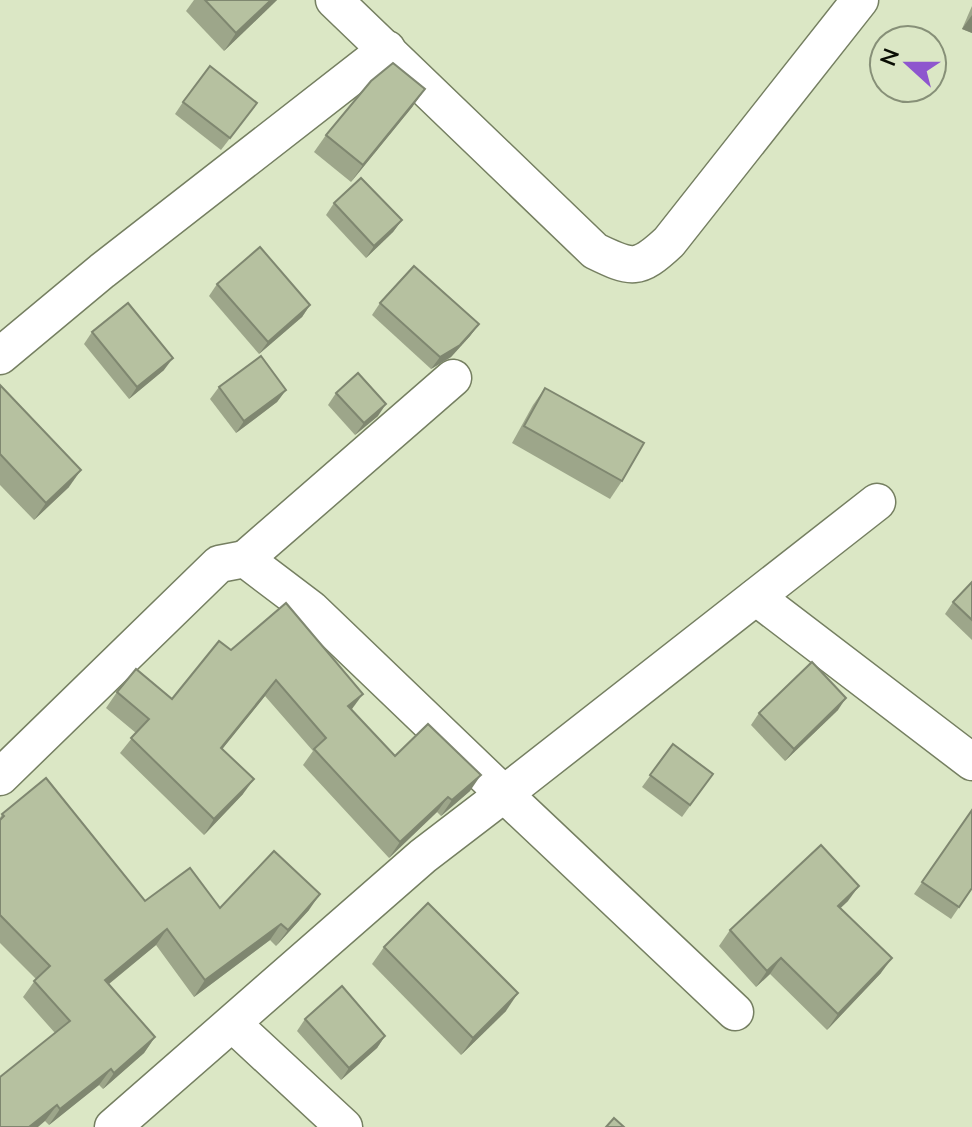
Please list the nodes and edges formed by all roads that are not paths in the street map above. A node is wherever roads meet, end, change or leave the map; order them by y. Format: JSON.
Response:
{"nodes":[{"id":1,"x":334,"y":0,"type":"edge"},
{"id":2,"x":860,"y":0,"type":"edge"},
{"id":3,"x":387,"y":49,"type":"junction"},
{"id":4,"x":0,"y":356,"type":"edge"},
{"id":5,"x":453,"y":378,"type":"dead end"},
{"id":6,"x":877,"y":502,"type":"dead end"},
{"id":7,"x":245,"y":559,"type":"junction"},
{"id":8,"x":756,"y":597,"type":"junction"},
{"id":9,"x":972,"y":762,"type":"edge"},
{"id":10,"x":0,"y":777,"type":"edge"},
{"id":11,"x":504,"y":794,"type":"junction"},
{"id":12,"x":735,"y":1012,"type":"dead end"},
{"id":13,"x":233,"y":1024,"type":"junction"},
{"id":14,"x":113,"y":1127,"type":"edge"},
{"id":15,"x":344,"y":1127,"type":"edge"}],
"edges":[{"from":1,"to":3,"type":"street"},
{"from":2,"to":3,"type":"street"},
{"from":3,"to":4,"type":"street"},
{"from":5,"to":7,"type":"street"},
{"from":6,"to":8,"type":"street"},
{"from":7,"to":10,"type":"street"},
{"from":7,"to":11,"type":"street"},
{"from":8,"to":9,"type":"street"},
{"from":8,"to":11,"type":"street"},
{"from":11,"to":12,"type":"street"},
{"from":11,"to":13,"type":"street"},
{"from":13,"to":14,"type":"street"},
{"from":13,"to":15,"type":"street"}]}
